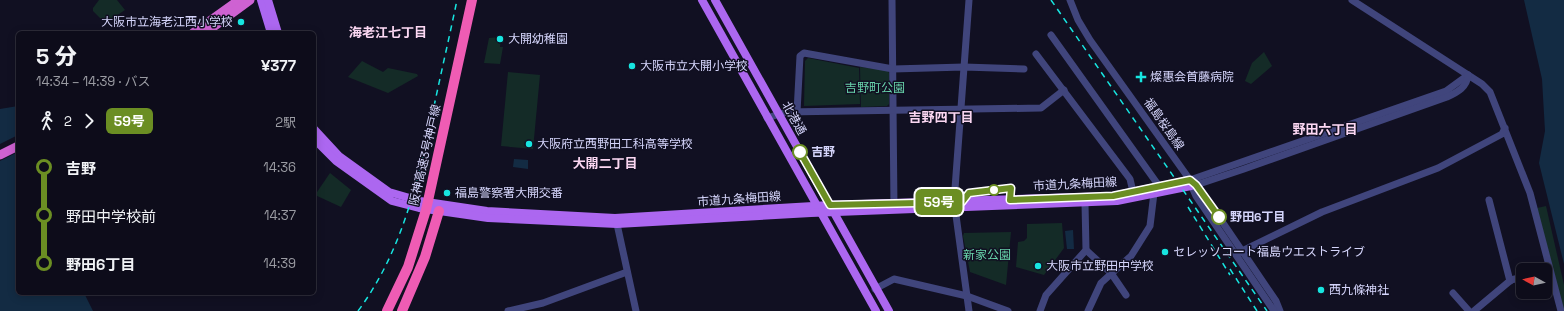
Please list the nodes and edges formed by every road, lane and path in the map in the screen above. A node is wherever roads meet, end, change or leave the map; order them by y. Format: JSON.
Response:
{"nodes":[{"id":1,"x":239,"y":0,"type":"edge"},
{"id":2,"x":250,"y":0,"type":"edge"},
{"id":3,"x":261,"y":0,"type":"edge"},
{"id":4,"x":268,"y":0,"type":"edge"},
{"id":5,"x":472,"y":0,"type":"edge"},
{"id":6,"x":478,"y":0,"type":"edge"},
{"id":7,"x":702,"y":0,"type":"edge"},
{"id":8,"x":715,"y":0,"type":"edge"},
{"id":9,"x":892,"y":0,"type":"edge"},
{"id":10,"x":969,"y":0,"type":"edge"},
{"id":11,"x":1070,"y":0,"type":"edge"},
{"id":12,"x":1352,"y":0,"type":"edge"},
{"id":13,"x":196,"y":31,"type":"edge"},
{"id":14,"x":208,"y":31,"type":"edge"},
{"id":15,"x":270,"y":31,"type":"edge"},
{"id":16,"x":277,"y":31,"type":"edge"},
{"id":17,"x":1051,"y":35,"type":"dead end"},
{"id":18,"x":1036,"y":54,"type":"dead end"},
{"id":19,"x":964,"y":67,"type":"junction"},
{"id":20,"x":893,"y":69,"type":"junction"},
{"id":21,"x":1024,"y":69,"type":"dead end"},
{"id":22,"x":1468,"y":75,"type":"junction"},
{"id":23,"x":1064,"y":90,"type":"junction"},
{"id":24,"x":961,"y":110,"type":"junction"},
{"id":25,"x":893,"y":111,"type":"junction"},
{"id":26,"x":797,"y":112,"type":"junction"},
{"id":27,"x":778,"y":114,"type":"junction"},
{"id":28,"x":768,"y":118,"type":"junction"},
{"id":29,"x":1505,"y":128,"type":"junction"},
{"id":30,"x":316,"y":131,"type":"edge"},
{"id":31,"x":16,"y":141,"type":"edge"},
{"id":32,"x":316,"y":141,"type":"edge"},
{"id":33,"x":16,"y":147,"type":"edge"},
{"id":34,"x":0,"y":150,"type":"edge"},
{"id":35,"x":0,"y":155,"type":"edge"},
{"id":36,"x":1192,"y":184,"type":"junction"},
{"id":37,"x":1156,"y":190,"type":"junction"},
{"id":38,"x":1133,"y":192,"type":"junction"},
{"id":39,"x":1489,"y":200,"type":"dead end"},
{"id":40,"x":1085,"y":203,"type":"junction"},
{"id":41,"x":424,"y":205,"type":"junction"},
{"id":42,"x":830,"y":205,"type":"junction"},
{"id":43,"x":955,"y":205,"type":"junction"},
{"id":44,"x":817,"y":206,"type":"junction"},
{"id":45,"x":894,"y":206,"type":"junction"},
{"id":46,"x":439,"y":211,"type":"junction"},
{"id":47,"x":822,"y":213,"type":"junction"},
{"id":48,"x":834,"y":213,"type":"junction"},
{"id":49,"x":617,"y":224,"type":"junction"},
{"id":50,"x":1086,"y":250,"type":"junction"},
{"id":51,"x":1239,"y":252,"type":"junction"},
{"id":52,"x":1546,"y":263,"type":"edge"},
{"id":53,"x":627,"y":272,"type":"junction"},
{"id":54,"x":1111,"y":273,"type":"junction"},
{"id":55,"x":1516,"y":279,"type":"edge"},
{"id":56,"x":1510,"y":281,"type":"junction"},
{"id":57,"x":1552,"y":283,"type":"edge"},
{"id":58,"x":875,"y":289,"type":"junction"},
{"id":59,"x":1453,"y":293,"type":"dead end"},
{"id":60,"x":1126,"y":295,"type":"dead end"},
{"id":61,"x":967,"y":296,"type":"junction"},
{"id":62,"x":380,"y":311,"type":"edge"},
{"id":63,"x":387,"y":311,"type":"edge"},
{"id":64,"x":394,"y":311,"type":"edge"},
{"id":65,"x":402,"y":311,"type":"edge"},
{"id":66,"x":508,"y":311,"type":"edge"},
{"id":67,"x":636,"y":311,"type":"edge"},
{"id":68,"x":876,"y":311,"type":"edge"},
{"id":69,"x":889,"y":311,"type":"edge"},
{"id":70,"x":969,"y":311,"type":"edge"},
{"id":71,"x":1008,"y":311,"type":"edge"},
{"id":72,"x":1040,"y":311,"type":"edge"},
{"id":73,"x":1088,"y":311,"type":"edge"},
{"id":74,"x":1274,"y":311,"type":"edge"},
{"id":75,"x":1280,"y":311,"type":"edge"},
{"id":76,"x":1469,"y":311,"type":"edge"},
{"id":77,"x":1474,"y":311,"type":"edge"},
{"id":78,"x":1561,"y":311,"type":"edge"}],
"edges":[{"from":1,"to":13,"type":"highway"},
{"from":2,"to":14,"type":"highway"},
{"from":3,"to":15,"type":"main road"},
{"from":4,"to":16,"type":"main road"},
{"from":5,"to":63,"type":"highway","name":"阪神高速3号神戸線"},
{"from":6,"to":64,"type":"highway","name":"阪神高速3号神戸線"},
{"from":7,"to":28,"type":"main road","name":"北港通"},
{"from":8,"to":27,"type":"main road","name":"北港通"},
{"from":9,"to":20,"type":"street"},
{"from":10,"to":19,"type":"street"},
{"from":11,"to":36,"type":"street","name":"福島桜島線"},
{"from":12,"to":22,"type":"street"},
{"from":17,"to":37,"type":"street"},
{"from":18,"to":23,"type":"street"},
{"from":19,"to":20,"type":"street"},
{"from":19,"to":21,"type":"street"},
{"from":19,"to":24,"type":"street"},
{"from":20,"to":25,"type":"street"},
{"from":20,"to":26,"type":"street"},
{"from":22,"to":29,"type":"street"},
{"from":22,"to":36,"type":"street"},
{"from":23,"to":24,"type":"street"},
{"from":23,"to":38,"type":"street"},
{"from":24,"to":25,"type":"street"},
{"from":24,"to":43,"type":"street"},
{"from":25,"to":26,"type":"street"},
{"from":25,"to":45,"type":"street"},
{"from":26,"to":27,"type":"street"},
{"from":27,"to":28,"type":"street"},
{"from":27,"to":42,"type":"main road","name":"北港通"},
{"from":28,"to":44,"type":"main road","name":"北港通"},
{"from":29,"to":51,"type":"street"},
{"from":29,"to":52,"type":"street"},
{"from":30,"to":41,"type":"main road","name":"市道九条梅田線"},
{"from":31,"to":34,"type":"highway"},
{"from":32,"to":41,"type":"main road","name":"市道九条梅田線"},
{"from":33,"to":35,"type":"highway"},
{"from":36,"to":37,"type":"main road","name":"市道九条梅田線"},
{"from":36,"to":51,"type":"street","name":"福島桜島線"},
{"from":37,"to":38,"type":"main road","name":"市道九条梅田線"},
{"from":37,"to":40,"type":"main road","name":"市道九条梅田線"},
{"from":37,"to":54,"type":"street"},
{"from":38,"to":43,"type":"main road","name":"市道九条梅田線"},
{"from":39,"to":56,"type":"street"},
{"from":40,"to":43,"type":"main road","name":"市道九条梅田線"},
{"from":40,"to":50,"type":"street"},
{"from":41,"to":44,"type":"main road","name":"市道九条梅田線"},
{"from":41,"to":46,"type":"main road","name":"市道九条梅田線"},
{"from":41,"to":62,"type":"highway"},
{"from":42,"to":44,"type":"main road","name":"市道九条梅田線"},
{"from":42,"to":45,"type":"main road","name":"市道九条梅田線"},
{"from":42,"to":48,"type":"main road","name":"北港通"},
{"from":43,"to":45,"type":"main road","name":"市道九条梅田線"},
{"from":43,"to":61,"type":"street"},
{"from":44,"to":47,"type":"main road","name":"北港通"},
{"from":45,"to":48,"type":"main road","name":"市道九条梅田線"},
{"from":46,"to":49,"type":"main road","name":"市道九条梅田線"},
{"from":46,"to":65,"type":"highway"},
{"from":47,"to":48,"type":"main road","name":"市道九条梅田線"},
{"from":47,"to":49,"type":"main road","name":"市道九条梅田線"},
{"from":47,"to":68,"type":"main road","name":"北港通"},
{"from":48,"to":58,"type":"main road","name":"北港通"},
{"from":49,"to":53,"type":"street"},
{"from":50,"to":54,"type":"street"},
{"from":50,"to":72,"type":"street"},
{"from":51,"to":74,"type":"street","name":"福島桜島線"},
{"from":51,"to":75,"type":"street","name":"福島桜島線"},
{"from":53,"to":66,"type":"street"},
{"from":53,"to":67,"type":"street"},
{"from":54,"to":60,"type":"street"},
{"from":54,"to":73,"type":"street"},
{"from":55,"to":56,"type":"street"},
{"from":56,"to":77,"type":"street"},
{"from":57,"to":78,"type":"street"},
{"from":58,"to":61,"type":"street"},
{"from":58,"to":69,"type":"main road","name":"北港通"},
{"from":59,"to":76,"type":"street"},
{"from":61,"to":70,"type":"street"},
{"from":61,"to":71,"type":"street"}]}
